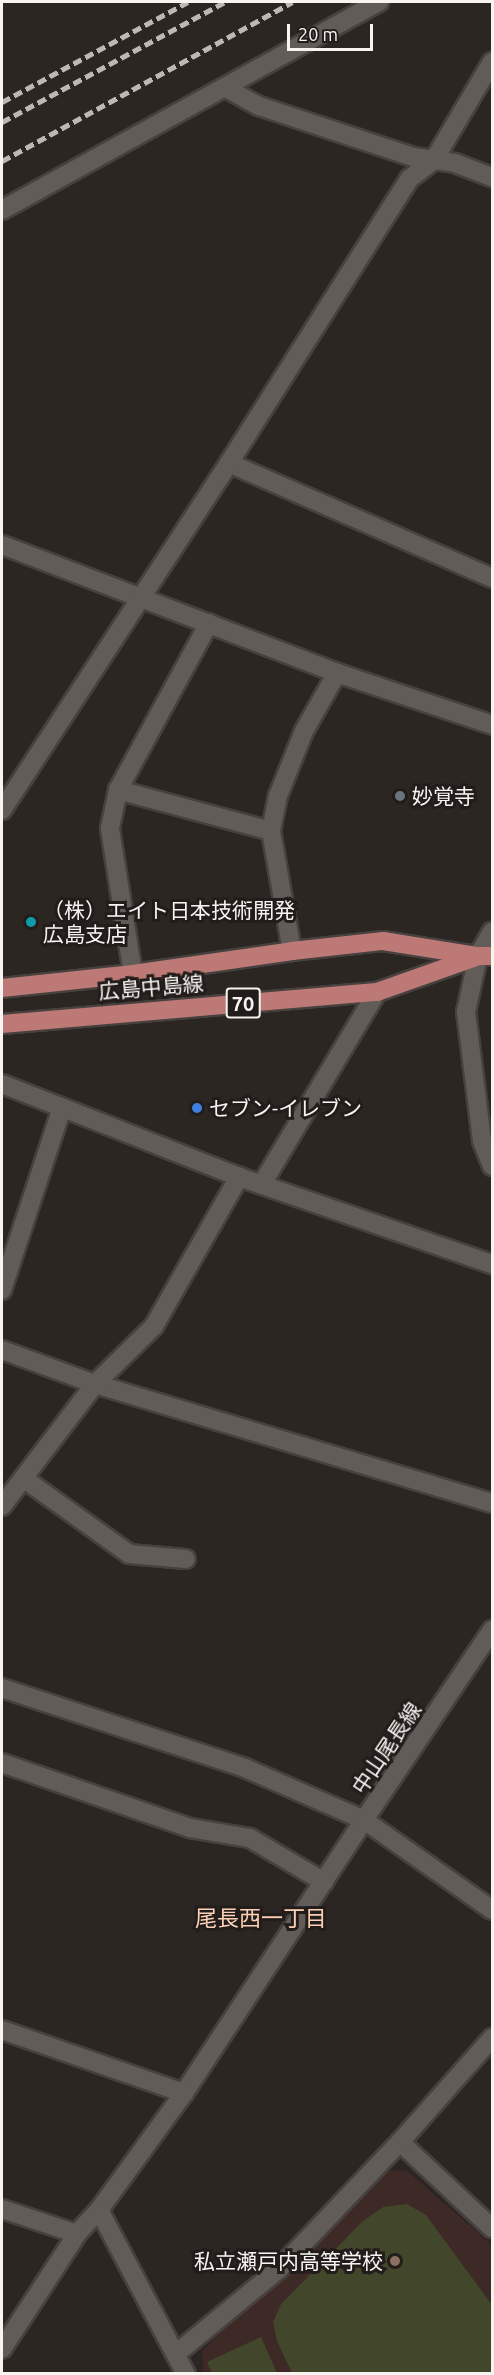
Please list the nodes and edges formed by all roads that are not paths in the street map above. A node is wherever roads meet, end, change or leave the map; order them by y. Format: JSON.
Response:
{"nodes":[{"id":1,"x":379,"y":2,"type":"edge"},
{"id":2,"x":492,"y":62,"type":"edge"},
{"id":3,"x":226,"y":88,"type":"junction"},
{"id":4,"x":434,"y":160,"type":"junction"},
{"id":5,"x":492,"y":177,"type":"edge"},
{"id":6,"x":2,"y":210,"type":"edge"},
{"id":7,"x":229,"y":463,"type":"junction"},
{"id":8,"x":2,"y":545,"type":"edge"},
{"id":9,"x":492,"y":578,"type":"edge"},
{"id":10,"x":141,"y":597,"type":"junction"},
{"id":11,"x":209,"y":623,"type":"junction"},
{"id":12,"x":337,"y":673,"type":"junction"},
{"id":13,"x":492,"y":724,"type":"edge"},
{"id":14,"x":118,"y":790,"type":"junction"},
{"id":15,"x":2,"y":810,"type":"edge"},
{"id":16,"x":271,"y":831,"type":"junction"},
{"id":17,"x":492,"y":932,"type":"edge"},
{"id":18,"x":292,"y":951,"type":"junction"},
{"id":19,"x":485,"y":956,"type":"edge"},
{"id":20,"x":134,"y":974,"type":"junction"},
{"id":21,"x":2,"y":988,"type":"edge"},
{"id":22,"x":377,"y":992,"type":"junction"},
{"id":23,"x":2,"y":1024,"type":"edge"},
{"id":24,"x":2,"y":1084,"type":"edge"},
{"id":25,"x":62,"y":1108,"type":"junction"},
{"id":26,"x":492,"y":1166,"type":"edge"},
{"id":27,"x":239,"y":1177,"type":"junction"},
{"id":28,"x":262,"y":1184,"type":"junction"},
{"id":29,"x":492,"y":1264,"type":"edge"},
{"id":30,"x":2,"y":1290,"type":"edge"},
{"id":31,"x":2,"y":1350,"type":"edge"},
{"id":32,"x":95,"y":1384,"type":"junction"},
{"id":33,"x":23,"y":1478,"type":"junction"},
{"id":34,"x":492,"y":1503,"type":"edge"},
{"id":35,"x":2,"y":1506,"type":"edge"},
{"id":36,"x":186,"y":1558,"type":"dead end"},
{"id":37,"x":492,"y":1630,"type":"edge"},
{"id":38,"x":2,"y":1688,"type":"edge"},
{"id":39,"x":2,"y":1763,"type":"edge"},
{"id":40,"x":364,"y":1821,"type":"junction"},
{"id":41,"x":324,"y":1882,"type":"junction"},
{"id":42,"x":492,"y":1910,"type":"edge"},
{"id":43,"x":2,"y":2030,"type":"edge"},
{"id":44,"x":492,"y":2038,"type":"edge"},
{"id":45,"x":184,"y":2093,"type":"junction"},
{"id":46,"x":400,"y":2142,"type":"junction"},
{"id":47,"x":2,"y":2209,"type":"edge"},
{"id":48,"x":99,"y":2210,"type":"junction"},
{"id":49,"x":492,"y":2228,"type":"edge"},
{"id":50,"x":77,"y":2234,"type":"junction"},
{"id":51,"x":2,"y":2349,"type":"edge"},
{"id":52,"x":177,"y":2353,"type":"junction"},
{"id":53,"x":186,"y":2373,"type":"edge"}],
"edges":[{"from":1,"to":3,"type":"street"},
{"from":2,"to":4,"type":"street"},
{"from":3,"to":4,"type":"street"},
{"from":3,"to":6,"type":"street"},
{"from":4,"to":5,"type":"street"},
{"from":4,"to":7,"type":"street"},
{"from":7,"to":9,"type":"street"},
{"from":7,"to":10,"type":"street"},
{"from":8,"to":10,"type":"street"},
{"from":10,"to":11,"type":"street"},
{"from":10,"to":15,"type":"street"},
{"from":11,"to":12,"type":"street"},
{"from":11,"to":14,"type":"street"},
{"from":12,"to":13,"type":"street"},
{"from":12,"to":16,"type":"street"},
{"from":14,"to":16,"type":"street"},
{"from":14,"to":20,"type":"street"},
{"from":16,"to":18,"type":"street"},
{"from":17,"to":19,"type":"street"},
{"from":18,"to":19,"type":"main road","name":"広島中島線","number":"70"},
{"from":18,"to":20,"type":"main road","name":"広島中島線","number":"70"},
{"from":19,"to":22,"type":"main road","name":"広島中島線","number":"70"},
{"from":19,"to":26,"type":"street"},
{"from":20,"to":21,"type":"main road","name":"広島中島線","number":"70"},
{"from":22,"to":23,"type":"main road","name":"広島中島線","number":"70"},
{"from":22,"to":28,"type":"street"},
{"from":24,"to":25,"type":"street"},
{"from":25,"to":27,"type":"street"},
{"from":25,"to":30,"type":"street"},
{"from":27,"to":28,"type":"street"},
{"from":27,"to":32,"type":"street"},
{"from":28,"to":29,"type":"street"},
{"from":31,"to":32,"type":"street"},
{"from":32,"to":33,"type":"street"},
{"from":32,"to":34,"type":"street"},
{"from":33,"to":35,"type":"street"},
{"from":33,"to":36,"type":"street"},
{"from":37,"to":40,"type":"street","name":"中山尾長線"},
{"from":38,"to":40,"type":"street"},
{"from":39,"to":41,"type":"street"},
{"from":40,"to":41,"type":"street"},
{"from":40,"to":42,"type":"street","name":"中山尾長線"},
{"from":41,"to":45,"type":"street"},
{"from":43,"to":45,"type":"street"},
{"from":44,"to":46,"type":"street"},
{"from":45,"to":48,"type":"street"},
{"from":46,"to":49,"type":"street"},
{"from":46,"to":52,"type":"street"},
{"from":47,"to":50,"type":"street"},
{"from":48,"to":50,"type":"street"},
{"from":48,"to":52,"type":"street"},
{"from":50,"to":51,"type":"street"},
{"from":52,"to":53,"type":"street"}]}
